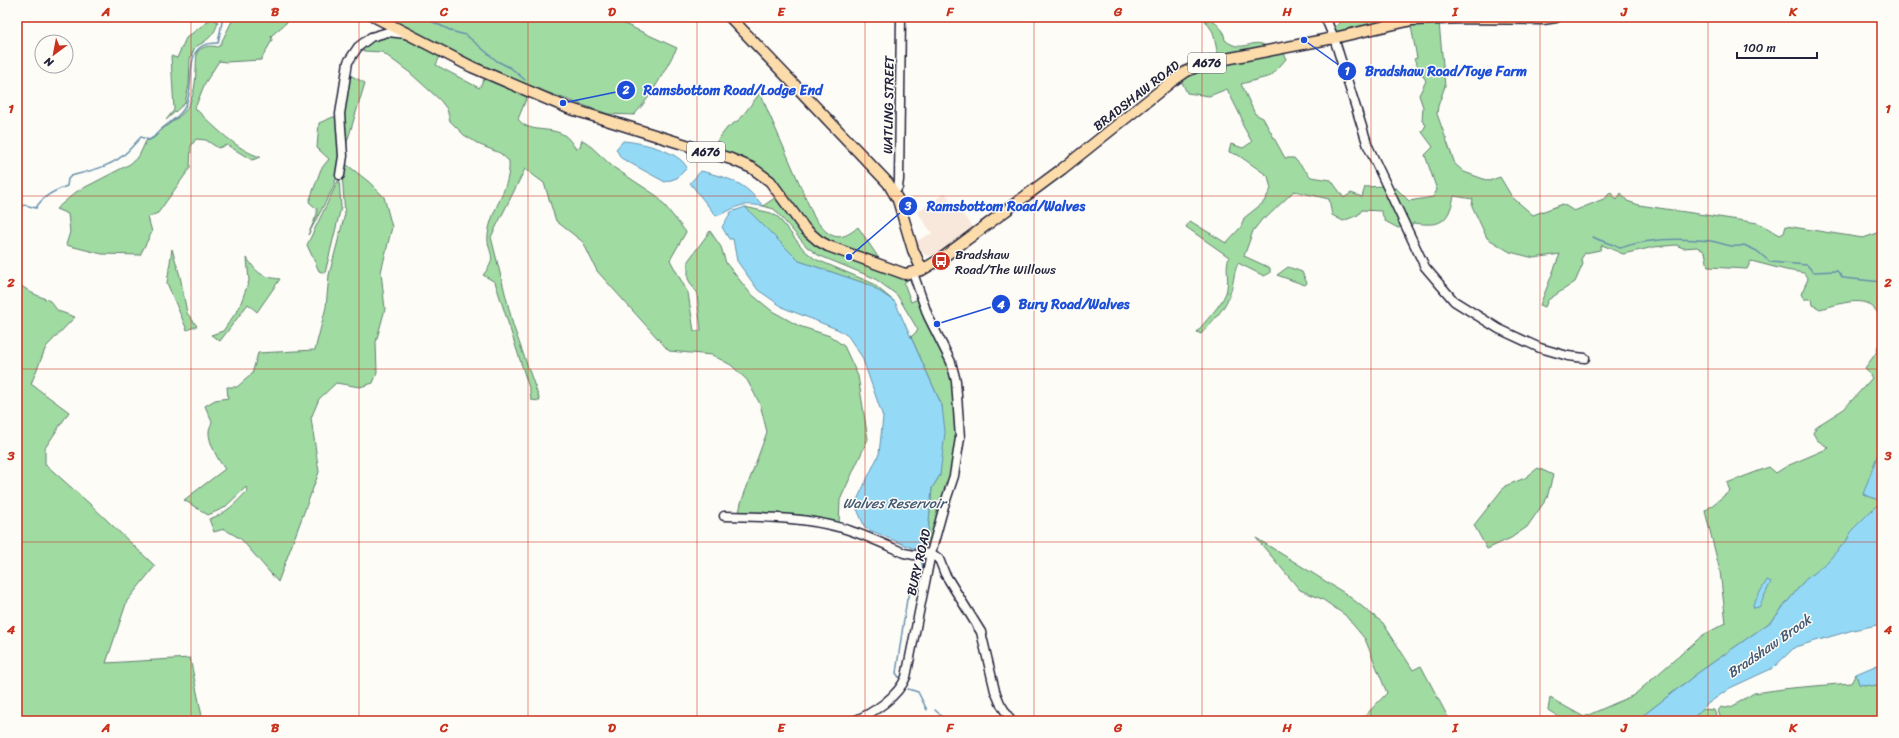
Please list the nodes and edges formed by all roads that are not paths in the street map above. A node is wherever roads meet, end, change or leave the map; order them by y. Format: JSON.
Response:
{"nodes":[{"id":1,"x":375,"y":17,"type":"edge"},
{"id":2,"x":730,"y":17,"type":"edge"},
{"id":3,"x":901,"y":17,"type":"edge"},
{"id":4,"x":1325,"y":17,"type":"edge"},
{"id":5,"x":1556,"y":17,"type":"edge"},
{"id":6,"x":411,"y":35,"type":"junction"},
{"id":7,"x":1334,"y":38,"type":"junction"},
{"id":8,"x":340,"y":175,"type":"dead end"},
{"id":9,"x":895,"y":192,"type":"junction"},
{"id":10,"x":918,"y":271,"type":"junction"},
{"id":11,"x":1584,"y":358,"type":"dead end"},
{"id":12,"x":724,"y":516,"type":"dead end"},
{"id":13,"x":931,"y":553,"type":"junction"},
{"id":14,"x":854,"y":721,"type":"edge"},
{"id":15,"x":1011,"y":721,"type":"edge"}],
"edges":[{"from":1,"to":6,"type":"main road","number":"A676"},
{"from":2,"to":9,"type":"main road"},
{"from":3,"to":9,"type":"street","name":"WATLING STREET"},
{"from":4,"to":7,"type":"street"},
{"from":5,"to":7,"type":"main road","name":"BRADSHAW ROAD","number":"A676"},
{"from":6,"to":8,"type":"street"},
{"from":6,"to":10,"type":"main road","number":"A676"},
{"from":7,"to":10,"type":"main road","name":"BRADSHAW ROAD","number":"A676"},
{"from":7,"to":11,"type":"street"},
{"from":9,"to":10,"type":"main road"},
{"from":10,"to":13,"type":"street","name":"BURY ROAD"},
{"from":12,"to":13,"type":"street"},
{"from":13,"to":14,"type":"street","name":"BURY ROAD"},
{"from":13,"to":15,"type":"street"}]}
